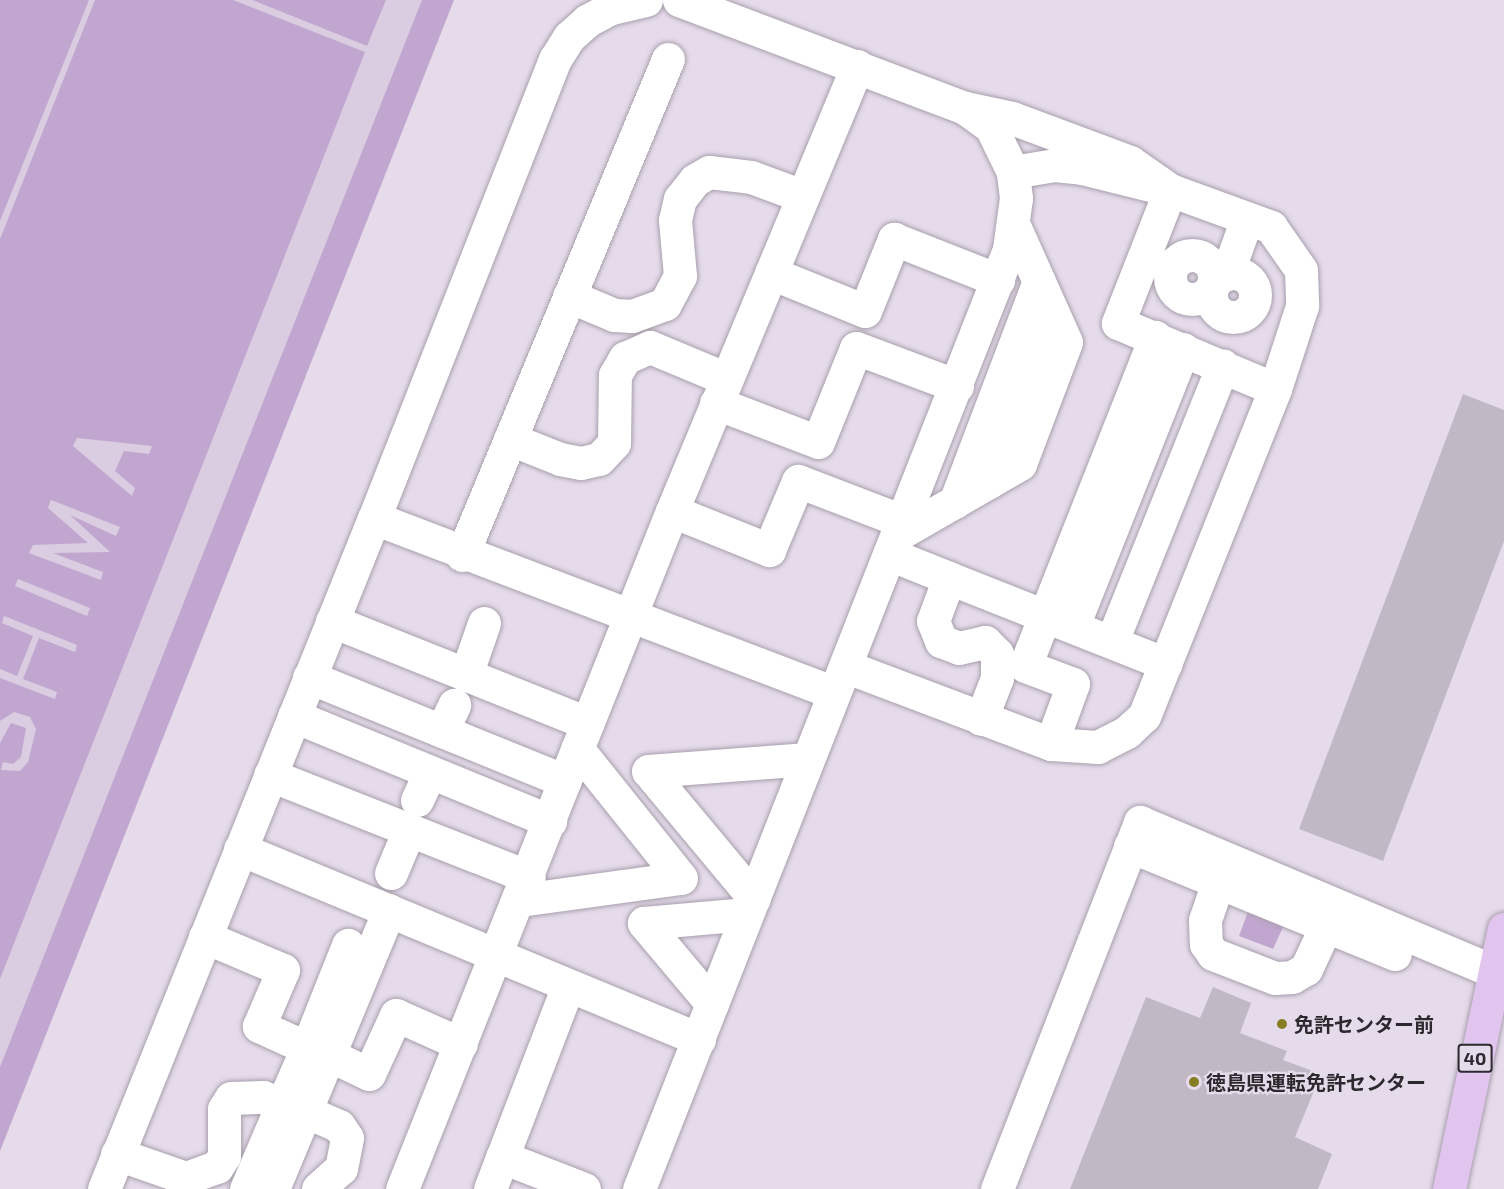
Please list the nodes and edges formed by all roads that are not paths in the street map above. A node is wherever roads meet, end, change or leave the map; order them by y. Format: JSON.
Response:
{"nodes":[{"id":1,"x":646,"y":0,"type":"edge"},
{"id":2,"x":679,"y":0,"type":"edge"},
{"id":3,"x":668,"y":59,"type":"dead end"},
{"id":4,"x":857,"y":66,"type":"junction"},
{"id":5,"x":965,"y":108,"type":"junction"},
{"id":6,"x":1013,"y":172,"type":"junction"},
{"id":7,"x":1170,"y":190,"type":"junction"},
{"id":8,"x":803,"y":196,"type":"junction"},
{"id":9,"x":1247,"y":218,"type":"junction"},
{"id":10,"x":1014,"y":226,"type":"junction"},
{"id":11,"x":771,"y":273,"type":"junction"},
{"id":12,"x":998,"y":280,"type":"junction"},
{"id":13,"x":1039,"y":281,"type":"junction"},
{"id":14,"x":569,"y":296,"type":"junction"},
{"id":15,"x":1168,"y":343,"type":"junction"},
{"id":16,"x":1223,"y":365,"type":"junction"},
{"id":17,"x":957,"y":386,"type":"junction"},
{"id":18,"x":1275,"y":389,"type":"junction"},
{"id":19,"x":722,"y":391,"type":"junction"},
{"id":20,"x":510,"y":439,"type":"junction"},
{"id":21,"x":956,"y":502,"type":"junction"},
{"id":22,"x":672,"y":511,"type":"junction"},
{"id":23,"x":374,"y":518,"type":"junction"},
{"id":24,"x":896,"y":537,"type":"junction"},
{"id":25,"x":462,"y":555,"type":"junction"},
{"id":26,"x":949,"y":578,"type":"junction"},
{"id":27,"x":630,"y":619,"type":"junction"},
{"id":28,"x":332,"y":621,"type":"junction"},
{"id":29,"x":1059,"y":621,"type":"junction"},
{"id":30,"x":484,"y":623,"type":"dead end"},
{"id":31,"x":1112,"y":641,"type":"junction"},
{"id":32,"x":1166,"y":664,"type":"junction"},
{"id":33,"x":466,"y":675,"type":"junction"},
{"id":34,"x":309,"y":677,"type":"junction"},
{"id":35,"x":840,"y":680,"type":"junction"},
{"id":36,"x":294,"y":716,"type":"junction"},
{"id":37,"x":981,"y":719,"type":"junction"},
{"id":38,"x":582,"y":736,"type":"junction"},
{"id":39,"x":1051,"y":744,"type":"junction"},
{"id":40,"x":808,"y":759,"type":"junction"},
{"id":41,"x":270,"y":775,"type":"junction"},
{"id":42,"x":565,"y":781,"type":"junction"},
{"id":43,"x":418,"y":800,"type":"junction"},
{"id":44,"x":550,"y":820,"type":"junction"},
{"id":45,"x":1130,"y":846,"type":"junction"},
{"id":46,"x":240,"y":849,"type":"junction"},
{"id":47,"x":391,"y":873,"type":"dead end"},
{"id":48,"x":1218,"y":882,"type":"junction"},
{"id":49,"x":524,"y":888,"type":"junction"},
{"id":50,"x":751,"y":906,"type":"junction"},
{"id":51,"x":389,"y":910,"type":"junction"},
{"id":52,"x":1326,"y":926,"type":"junction"},
{"id":53,"x":1504,"y":929,"type":"edge"},
{"id":54,"x":205,"y":937,"type":"junction"},
{"id":55,"x":348,"y":945,"type":"dead end"},
{"id":56,"x":498,"y":956,"type":"junction"},
{"id":57,"x":1490,"y":982,"type":"junction"},
{"id":58,"x":568,"y":986,"type":"junction"},
{"id":59,"x":712,"y":1004,"type":"junction"},
{"id":60,"x":699,"y":1039,"type":"junction"},
{"id":61,"x":462,"y":1044,"type":"junction"},
{"id":62,"x":318,"y":1051,"type":"junction"},
{"id":63,"x":294,"y":1108,"type":"junction"},
{"id":64,"x":502,"y":1157,"type":"junction"},
{"id":65,"x":113,"y":1174,"type":"edge"},
{"id":66,"x":246,"y":1189,"type":"edge"},
{"id":67,"x":273,"y":1189,"type":"edge"},
{"id":68,"x":318,"y":1189,"type":"edge"},
{"id":69,"x":402,"y":1189,"type":"edge"},
{"id":70,"x":490,"y":1189,"type":"edge"},
{"id":71,"x":584,"y":1189,"type":"edge"},
{"id":72,"x":639,"y":1189,"type":"edge"},
{"id":73,"x":997,"y":1189,"type":"edge"},
{"id":74,"x":1449,"y":1189,"type":"edge"}],
"edges":[{"from":1,"to":23,"type":"lane"},
{"from":2,"to":4,"type":"lane"},
{"from":3,"to":14,"type":"lane"},
{"from":4,"to":5,"type":"lane"},
{"from":4,"to":8,"type":"lane"},
{"from":5,"to":6,"type":"lane"},
{"from":5,"to":7,"type":"lane"},
{"from":6,"to":7,"type":"lane"},
{"from":6,"to":10,"type":"lane"},
{"from":7,"to":9,"type":"lane"},
{"from":7,"to":15,"type":"lane"},
{"from":8,"to":11,"type":"lane"},
{"from":8,"to":14,"type":"lane"},
{"from":9,"to":15,"type":"lane"},
{"from":9,"to":18,"type":"lane"},
{"from":10,"to":12,"type":"lane"},
{"from":10,"to":13,"type":"lane"},
{"from":11,"to":12,"type":"lane"},
{"from":11,"to":19,"type":"lane"},
{"from":12,"to":17,"type":"lane"},
{"from":13,"to":21,"type":"lane"},
{"from":13,"to":21,"type":"lane"},
{"from":14,"to":20,"type":"lane"},
{"from":15,"to":16,"type":"lane"},
{"from":15,"to":29,"type":"lane"},
{"from":16,"to":18,"type":"lane"},
{"from":16,"to":31,"type":"lane"},
{"from":17,"to":19,"type":"lane"},
{"from":17,"to":24,"type":"lane"},
{"from":18,"to":32,"type":"lane"},
{"from":19,"to":20,"type":"lane"},
{"from":19,"to":22,"type":"lane"},
{"from":20,"to":25,"type":"lane"},
{"from":21,"to":24,"type":"lane"},
{"from":22,"to":24,"type":"lane"},
{"from":22,"to":27,"type":"lane"},
{"from":23,"to":25,"type":"lane"},
{"from":23,"to":28,"type":"lane"},
{"from":24,"to":26,"type":"lane"},
{"from":24,"to":35,"type":"lane"},
{"from":25,"to":27,"type":"lane"},
{"from":26,"to":29,"type":"lane"},
{"from":26,"to":37,"type":"lane"},
{"from":27,"to":35,"type":"lane"},
{"from":27,"to":38,"type":"lane"},
{"from":28,"to":33,"type":"lane"},
{"from":28,"to":34,"type":"lane"},
{"from":29,"to":31,"type":"lane"},
{"from":29,"to":39,"type":"lane"},
{"from":30,"to":33,"type":"lane"},
{"from":31,"to":32,"type":"lane"},
{"from":32,"to":39,"type":"lane"},
{"from":33,"to":38,"type":"lane"},
{"from":34,"to":36,"type":"lane"},
{"from":34,"to":42,"type":"lane"},
{"from":35,"to":37,"type":"lane"},
{"from":35,"to":40,"type":"lane"},
{"from":36,"to":41,"type":"lane"},
{"from":36,"to":43,"type":"lane"},
{"from":37,"to":39,"type":"lane"},
{"from":38,"to":42,"type":"lane"},
{"from":38,"to":49,"type":"lane"},
{"from":40,"to":50,"type":"lane"},
{"from":40,"to":50,"type":"lane"},
{"from":41,"to":43,"type":"lane"},
{"from":41,"to":46,"type":"lane"},
{"from":42,"to":44,"type":"lane"},
{"from":43,"to":44,"type":"lane"},
{"from":43,"to":47,"type":"lane"},
{"from":43,"to":49,"type":"lane"},
{"from":44,"to":49,"type":"lane"},
{"from":45,"to":48,"type":"lane"},
{"from":45,"to":57,"type":"lane"},
{"from":45,"to":73,"type":"lane"},
{"from":46,"to":51,"type":"lane"},
{"from":46,"to":54,"type":"lane"},
{"from":48,"to":52,"type":"lane"},
{"from":48,"to":52,"type":"lane"},
{"from":49,"to":56,"type":"lane"},
{"from":50,"to":59,"type":"lane"},
{"from":50,"to":59,"type":"lane"},
{"from":51,"to":56,"type":"lane"},
{"from":51,"to":62,"type":"lane"},
{"from":52,"to":57,"type":"lane"},
{"from":53,"to":57,"type":"main road","number":"40"},
{"from":54,"to":62,"type":"lane"},
{"from":54,"to":65,"type":"lane"},
{"from":55,"to":62,"type":"lane"},
{"from":56,"to":58,"type":"lane"},
{"from":56,"to":61,"type":"lane"},
{"from":57,"to":74,"type":"main road","number":"40"},
{"from":58,"to":60,"type":"lane"},
{"from":58,"to":64,"type":"lane"},
{"from":59,"to":60,"type":"lane"},
{"from":60,"to":72,"type":"lane"},
{"from":61,"to":62,"type":"lane"},
{"from":61,"to":69,"type":"lane"},
{"from":62,"to":63,"type":"lane"},
{"from":63,"to":65,"type":"lane"},
{"from":63,"to":66,"type":"lane"},
{"from":63,"to":67,"type":"lane"},
{"from":63,"to":68,"type":"lane"},
{"from":64,"to":70,"type":"lane"},
{"from":64,"to":71,"type":"lane"}]}
